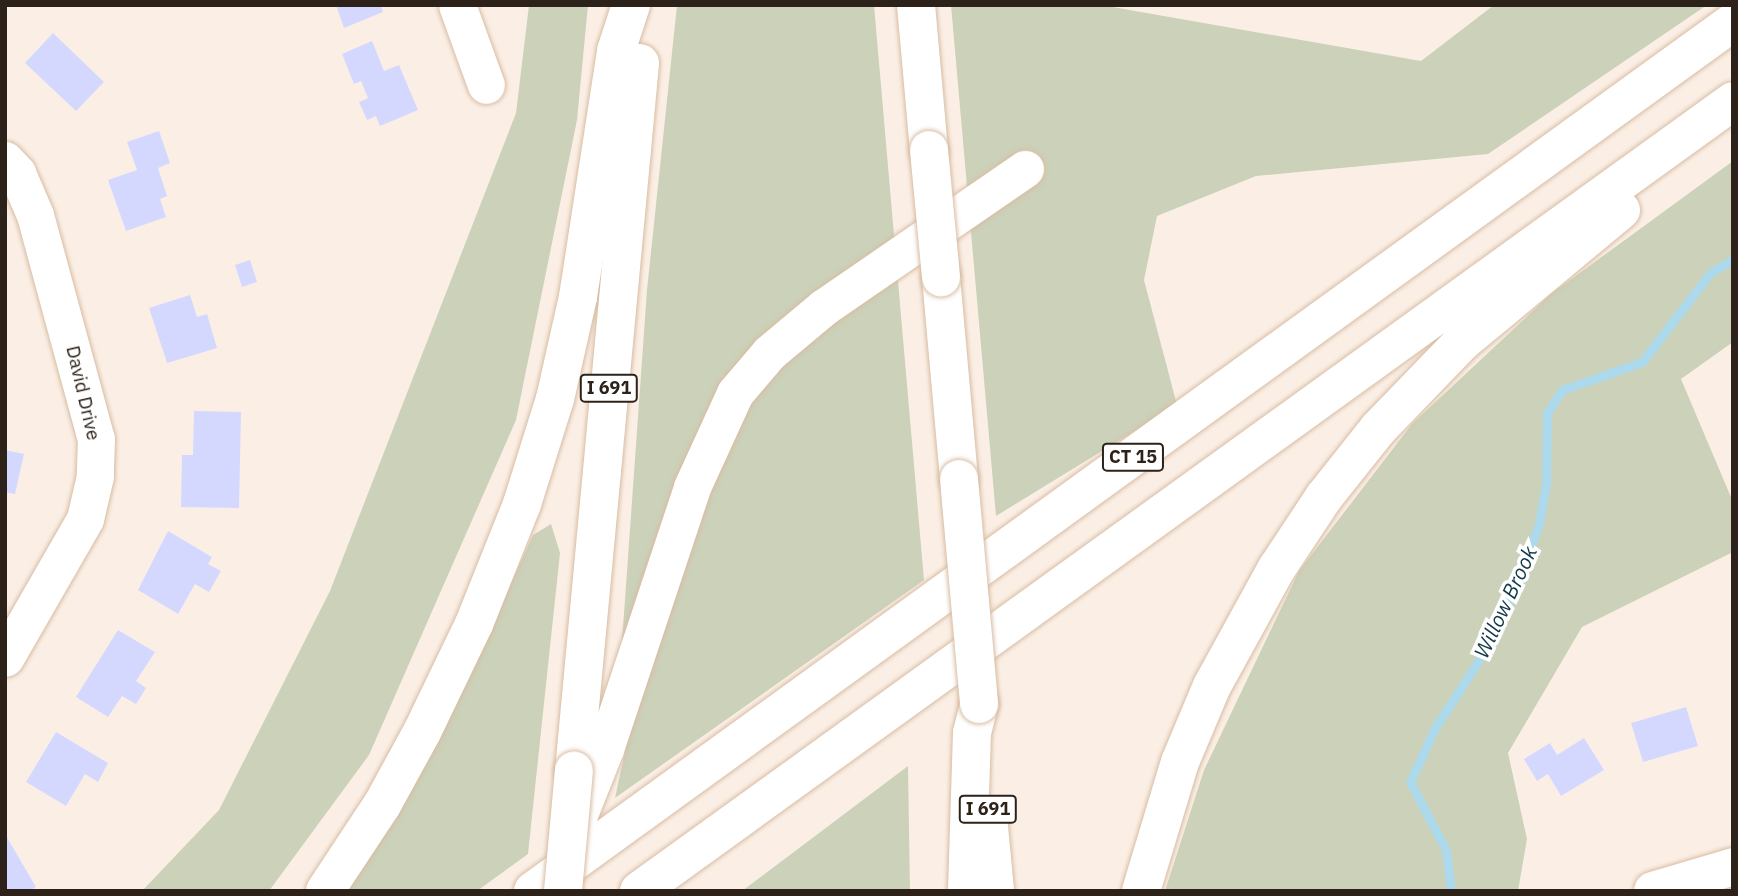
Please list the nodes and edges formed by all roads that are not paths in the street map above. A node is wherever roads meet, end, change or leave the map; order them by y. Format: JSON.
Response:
{"nodes":[{"id":1,"x":457,"y":5,"type":"edge"},
{"id":2,"x":631,"y":5,"type":"edge"},
{"id":3,"x":645,"y":5,"type":"edge"},
{"id":4,"x":916,"y":5,"type":"edge"},
{"id":5,"x":1733,"y":22,"type":"edge"},
{"id":6,"x":486,"y":85,"type":"dead end"},
{"id":7,"x":1733,"y":101,"type":"edge"},
{"id":8,"x":1684,"y":135,"type":"junction"},
{"id":9,"x":5,"y":160,"type":"edge"},
{"id":10,"x":1025,"y":169,"type":"dead end"},
{"id":11,"x":5,"y":658,"type":"edge"},
{"id":12,"x":977,"y":721,"type":"junction"},
{"id":13,"x":568,"y":841,"type":"junction"},
{"id":14,"x":1733,"y":866,"type":"edge"},
{"id":15,"x":1652,"y":890,"type":"edge"},
{"id":16,"x":325,"y":891,"type":"edge"},
{"id":17,"x":533,"y":891,"type":"edge"},
{"id":18,"x":564,"y":891,"type":"edge"},
{"id":19,"x":639,"y":891,"type":"edge"},
{"id":20,"x":967,"y":891,"type":"edge"},
{"id":21,"x":995,"y":891,"type":"edge"},
{"id":22,"x":1141,"y":891,"type":"edge"}],
"edges":[{"from":1,"to":6,"type":"street"},
{"from":2,"to":16,"type":"highway"},
{"from":3,"to":13,"type":"highway","number":"I 691","bridge":true},
{"from":4,"to":12,"type":"highway","number":"I 691","bridge":true},
{"from":5,"to":17,"type":"highway","number":"CT 15"},
{"from":7,"to":8,"type":"highway"},
{"from":8,"to":19,"type":"highway"},
{"from":8,"to":22,"type":"highway"},
{"from":9,"to":11,"type":"street","name":"David Drive"},
{"from":10,"to":13,"type":"street"},
{"from":12,"to":20,"type":"highway"},
{"from":12,"to":21,"type":"highway","number":"I 691"},
{"from":13,"to":18,"type":"highway","number":"I 691","bridge":true},
{"from":14,"to":15,"type":"street"}]}
